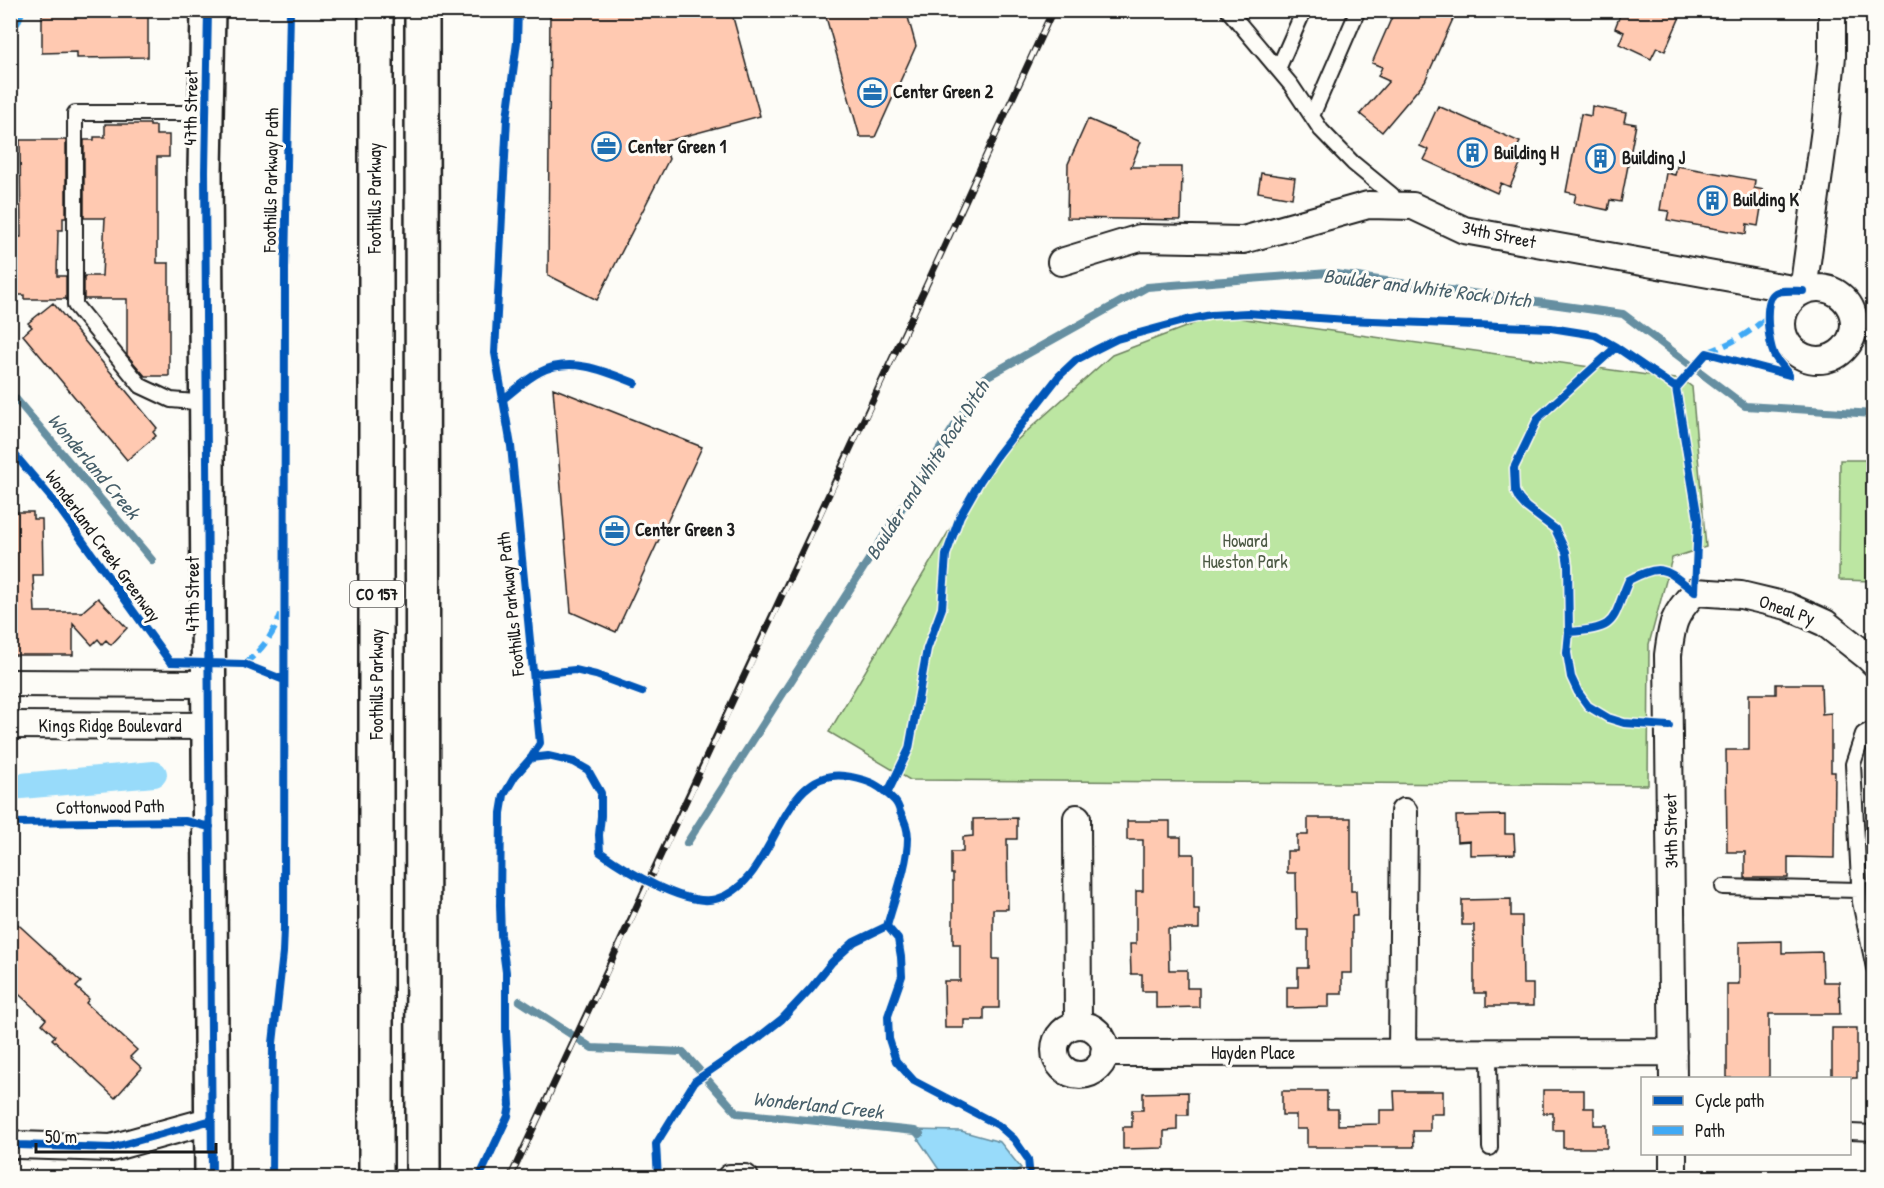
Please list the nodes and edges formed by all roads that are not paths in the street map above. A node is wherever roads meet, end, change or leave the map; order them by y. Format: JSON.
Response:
{"nodes":[{"id":1,"x":208,"y":10,"type":"edge"},
{"id":2,"x":376,"y":10,"type":"edge"},
{"id":3,"x":422,"y":10,"type":"edge"},
{"id":4,"x":1228,"y":10,"type":"edge"},
{"id":5,"x":1304,"y":10,"type":"edge"},
{"id":6,"x":1358,"y":10,"type":"edge"},
{"id":7,"x":1832,"y":10,"type":"edge"},
{"id":8,"x":1278,"y":69,"type":"junction"},
{"id":9,"x":206,"y":112,"type":"junction"},
{"id":10,"x":1312,"y":116,"type":"junction"},
{"id":11,"x":1395,"y":206,"type":"junction"},
{"id":12,"x":1061,"y":262,"type":"dead end"},
{"id":13,"x":207,"y":403,"type":"junction"},
{"id":14,"x":1695,"y":592,"type":"joint"},
{"id":15,"x":1871,"y":660,"type":"edge"},
{"id":16,"x":10,"y":683,"type":"edge"},
{"id":17,"x":208,"y":684,"type":"junction"},
{"id":18,"x":10,"y":726,"type":"edge"},
{"id":19,"x":208,"y":726,"type":"junction"},
{"id":20,"x":1874,"y":728,"type":"edge"},
{"id":21,"x":1404,"y":812,"type":"dead end"},
{"id":22,"x":1077,"y":818,"type":"dead end"},
{"id":23,"x":1723,"y":887,"type":"dead end"},
{"id":24,"x":1859,"y":890,"type":"junction"},
{"id":25,"x":1874,"y":968,"type":"edge"},
{"id":26,"x":1078,"y":1025,"type":"junction"},
{"id":27,"x":1402,"y":1052,"type":"junction"},
{"id":28,"x":1489,"y":1052,"type":"junction"},
{"id":29,"x":1672,"y":1052,"type":"junction"},
{"id":30,"x":1104,"y":1053,"type":"junction"},
{"id":31,"x":1673,"y":1077,"type":"edge"},
{"id":32,"x":212,"y":1120,"type":"junction"},
{"id":33,"x":1851,"y":1132,"type":"edge"},
{"id":34,"x":1874,"y":1133,"type":"edge"},
{"id":35,"x":10,"y":1142,"type":"edge"},
{"id":36,"x":1490,"y":1148,"type":"dead end"},
{"id":37,"x":1673,"y":1155,"type":"edge"},
{"id":38,"x":212,"y":1178,"type":"edge"},
{"id":39,"x":376,"y":1178,"type":"edge"},
{"id":40,"x":423,"y":1178,"type":"edge"},
{"id":41,"x":730,"y":1178,"type":"edge"},
{"id":42,"x":745,"y":1178,"type":"edge"},
{"id":43,"x":1673,"y":1178,"type":"edge"}],
"edges":[{"from":1,"to":9,"type":"main road","name":"47th Street"},
{"from":2,"to":39,"type":"main road","name":"Foothills Parkway","number":"CO 157"},
{"from":3,"to":40,"type":"main road","number":"CO 157"},
{"from":4,"to":8,"type":"lane"},
{"from":5,"to":8,"type":"lane"},
{"from":6,"to":10,"type":"lane"},
{"from":7,"to":11,"type":"street","name":"34th Street"},
{"from":8,"to":10,"type":"lane"},
{"from":9,"to":13,"type":"main road","name":"47th Street"},
{"from":9,"to":13,"type":"lane"},
{"from":10,"to":11,"type":"lane"},
{"from":11,"to":12,"type":"street","name":"34th Street"},
{"from":13,"to":17,"type":"main road","name":"47th Street"},
{"from":14,"to":15,"type":"street","name":"Oneal Py"},
{"from":14,"to":29,"type":"street","name":"34th Street"},
{"from":16,"to":17,"type":"street"},
{"from":17,"to":19,"type":"main road","name":"47th Street"},
{"from":18,"to":19,"type":"street","name":"Kings Ridge Boulevard"},
{"from":19,"to":32,"type":"main road","name":"47th Street"},
{"from":20,"to":24,"type":"lane"},
{"from":21,"to":27,"type":"street"},
{"from":22,"to":26,"type":"street"},
{"from":23,"to":24,"type":"lane"},
{"from":24,"to":25,"type":"lane"},
{"from":26,"to":30,"type":"street"},
{"from":26,"to":30,"type":"street"},
{"from":27,"to":28,"type":"street","name":"Hayden Place"},
{"from":27,"to":30,"type":"street","name":"Hayden Place"},
{"from":28,"to":29,"type":"street","name":"Hayden Place"},
{"from":28,"to":36,"type":"lane"},
{"from":29,"to":31,"type":"street","name":"34th Street"},
{"from":32,"to":35,"type":"street"},
{"from":32,"to":38,"type":"main road","name":"47th Street"},
{"from":33,"to":34,"type":"lane"},
{"from":37,"to":43,"type":"street"},
{"from":41,"to":42,"type":"street"}]}
